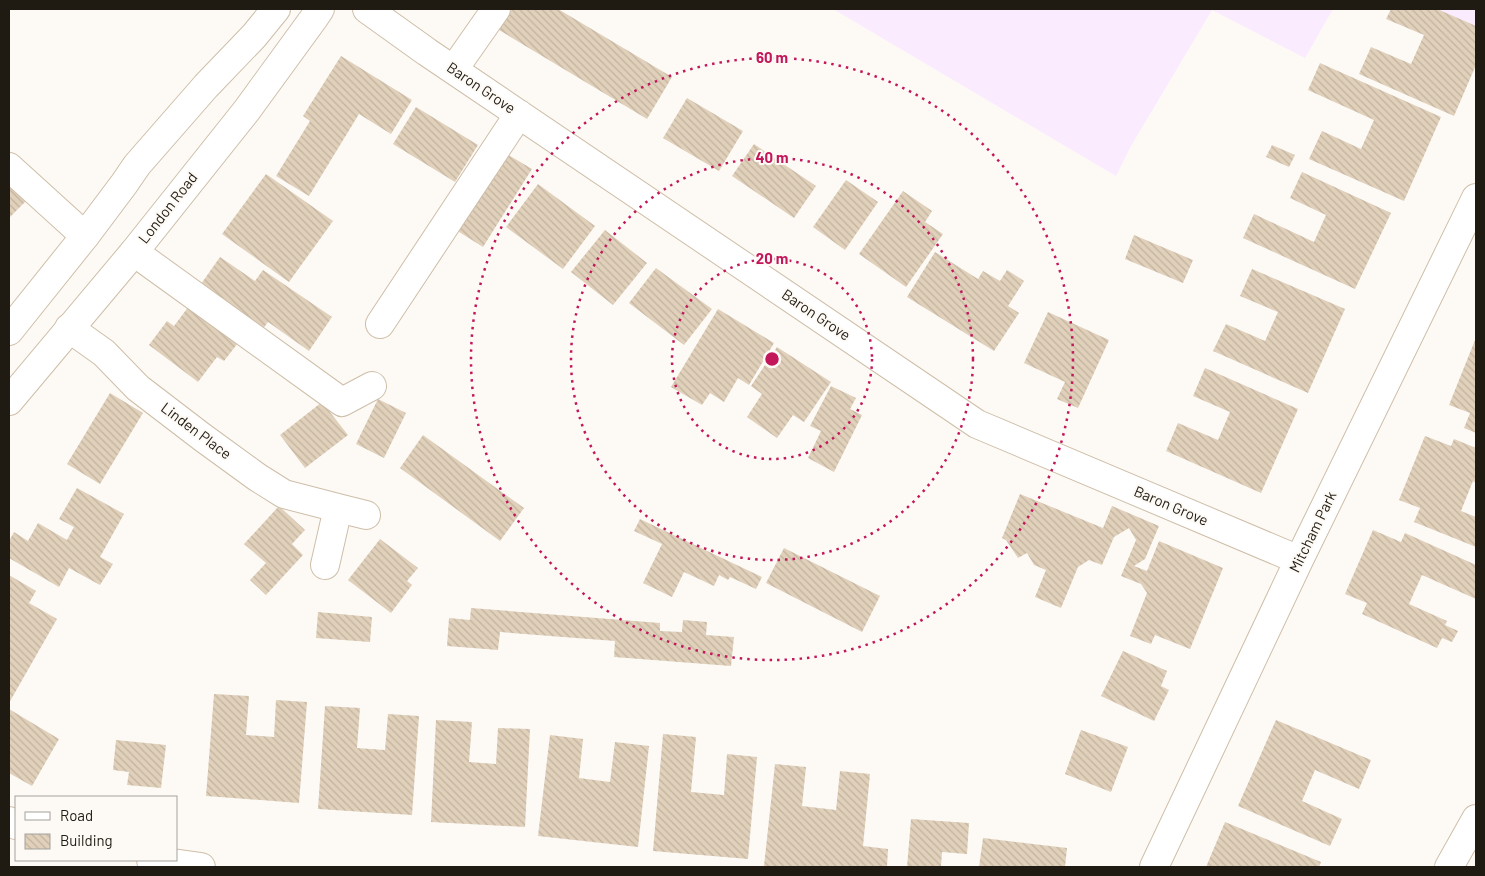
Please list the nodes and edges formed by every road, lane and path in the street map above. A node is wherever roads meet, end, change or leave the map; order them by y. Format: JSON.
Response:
{"nodes":[{"id":1,"x":276,"y":9,"type":"edge"},
{"id":2,"x":320,"y":9,"type":"edge"},
{"id":3,"x":367,"y":9,"type":"edge"},
{"id":4,"x":496,"y":9,"type":"edge"},
{"id":5,"x":454,"y":69,"type":"junction"},
{"id":6,"x":519,"y":114,"type":"junction"},
{"id":7,"x":9,"y":167,"type":"edge"},
{"id":8,"x":1476,"y":198,"type":"edge"},
{"id":9,"x":84,"y":236,"type":"junction"},
{"id":10,"x":134,"y":252,"type":"junction"},
{"id":11,"x":380,"y":324,"type":"dead end"},
{"id":12,"x":69,"y":328,"type":"junction"},
{"id":13,"x":9,"y":331,"type":"edge"},
{"id":14,"x":372,"y":386,"type":"dead end"},
{"id":15,"x":9,"y":401,"type":"edge"},
{"id":16,"x":338,"y":508,"type":"junction"},
{"id":17,"x":366,"y":515,"type":"dead end"},
{"id":18,"x":1299,"y":560,"type":"junction"},
{"id":19,"x":325,"y":565,"type":"dead end"},
{"id":20,"x":1476,"y":819,"type":"edge"},
{"id":21,"x":158,"y":861,"type":"edge"},
{"id":22,"x":201,"y":867,"type":"edge"},
{"id":23,"x":1154,"y":867,"type":"edge"},
{"id":24,"x":1449,"y":867,"type":"edge"}],
"edges":[{"from":1,"to":9,"type":"street"},
{"from":2,"to":10,"type":"street","name":"London Road"},
{"from":3,"to":5,"type":"street","name":"Baron Grove"},
{"from":4,"to":5,"type":"street"},
{"from":5,"to":6,"type":"street","name":"Baron Grove"},
{"from":6,"to":11,"type":"street"},
{"from":6,"to":18,"type":"street","name":"Baron Grove"},
{"from":7,"to":9,"type":"street"},
{"from":8,"to":18,"type":"street","name":"Mitcham Park"},
{"from":9,"to":13,"type":"street"},
{"from":10,"to":12,"type":"street","name":"London Road"},
{"from":10,"to":14,"type":"street"},
{"from":12,"to":15,"type":"street","name":"London Road"},
{"from":12,"to":16,"type":"street","name":"Linden Place"},
{"from":16,"to":17,"type":"street","name":"Linden Place"},
{"from":16,"to":19,"type":"street"},
{"from":18,"to":23,"type":"street","name":"Mitcham Park"},
{"from":20,"to":24,"type":"street"},
{"from":21,"to":22,"type":"street"}]}
